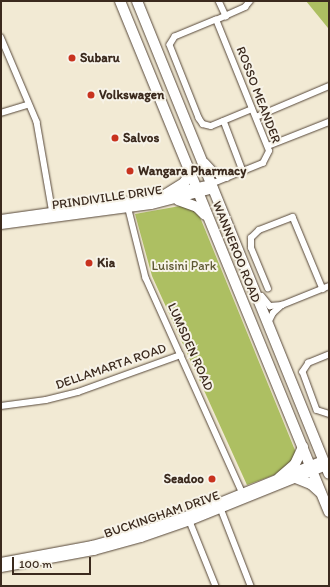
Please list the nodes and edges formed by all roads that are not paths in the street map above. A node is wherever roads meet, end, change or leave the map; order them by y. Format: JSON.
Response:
{"nodes":[{"id":1,"x":120,"y":1,"type":"edge"},
{"id":2,"x":137,"y":1,"type":"edge"},
{"id":3,"x":219,"y":1,"type":"edge"},
{"id":4,"x":250,"y":1,"type":"edge"},
{"id":5,"x":226,"y":16,"type":"junction"},
{"id":6,"x":216,"y":20,"type":"junction"},
{"id":7,"x":1,"y":37,"type":"edge"},
{"id":8,"x":329,"y":86,"type":"edge"},
{"id":9,"x":28,"y":105,"type":"junction"},
{"id":10,"x":252,"y":109,"type":"junction"},
{"id":11,"x":1,"y":113,"type":"edge"},
{"id":12,"x":256,"y":117,"type":"junction"},
{"id":13,"x":224,"y":121,"type":"junction"},
{"id":14,"x":329,"y":122,"type":"edge"},
{"id":15,"x":268,"y":146,"type":"junction"},
{"id":16,"x":199,"y":154,"type":"junction"},
{"id":17,"x":243,"y":171,"type":"junction"},
{"id":18,"x":190,"y":173,"type":"junction"},
{"id":19,"x":227,"y":178,"type":"junction"},
{"id":20,"x":213,"y":187,"type":"junction"},
{"id":21,"x":197,"y":192,"type":"junction"},
{"id":22,"x":163,"y":196,"type":"junction"},
{"id":23,"x":178,"y":200,"type":"junction"},
{"id":24,"x":128,"y":205,"type":"junction"},
{"id":25,"x":53,"y":215,"type":"junction"},
{"id":26,"x":1,"y":219,"type":"edge"},
{"id":27,"x":209,"y":221,"type":"junction"},
{"id":28,"x":1,"y":225,"type":"edge"},
{"id":29,"x":329,"y":286,"type":"edge"},
{"id":30,"x":255,"y":289,"type":"junction"},
{"id":31,"x":268,"y":289,"type":"dead end"},
{"id":32,"x":323,"y":289,"type":"junction"},
{"id":33,"x":282,"y":305,"type":"junction"},
{"id":34,"x":268,"y":323,"type":"junction"},
{"id":35,"x":181,"y":354,"type":"junction"},
{"id":36,"x":329,"y":355,"type":"edge"},
{"id":37,"x":1,"y":406,"type":"edge"},
{"id":38,"x":329,"y":414,"type":"edge"},
{"id":39,"x":303,"y":447,"type":"junction"},
{"id":40,"x":326,"y":467,"type":"edge"},
{"id":41,"x":311,"y":468,"type":"junction"},
{"id":42,"x":279,"y":478,"type":"junction"},
{"id":43,"x":296,"y":478,"type":"junction"},
{"id":44,"x":322,"y":494,"type":"junction"},
{"id":45,"x":244,"y":496,"type":"junction"},
{"id":46,"x":220,"y":506,"type":"junction"},
{"id":47,"x":329,"y":512,"type":"edge"},
{"id":48,"x":189,"y":518,"type":"junction"},
{"id":49,"x":1,"y":562,"type":"edge"},
{"id":50,"x":1,"y":568,"type":"edge"},
{"id":51,"x":216,"y":586,"type":"edge"},
{"id":52,"x":251,"y":586,"type":"edge"}],
"edges":[{"from":1,"to":18,"type":"highway","name":"WANNEROO ROAD"},
{"from":2,"to":16,"type":"highway","name":"WANNEROO ROAD"},
{"from":3,"to":5,"type":"street"},
{"from":4,"to":5,"type":"street"},
{"from":5,"to":6,"type":"street"},
{"from":6,"to":10,"type":"street","name":"ROSSO MEANDER"},
{"from":6,"to":13,"type":"street"},
{"from":7,"to":9,"type":"street"},
{"from":8,"to":12,"type":"street"},
{"from":9,"to":11,"type":"street"},
{"from":9,"to":25,"type":"street"},
{"from":10,"to":12,"type":"street","name":"ROSSO MEANDER"},
{"from":10,"to":13,"type":"street"},
{"from":12,"to":15,"type":"street","name":"ROSSO MEANDER"},
{"from":13,"to":17,"type":"street"},
{"from":14,"to":15,"type":"street"},
{"from":15,"to":17,"type":"street","name":"ROSSO MEANDER"},
{"from":16,"to":19,"type":"street"},
{"from":16,"to":20,"type":"highway","name":"WANNEROO ROAD"},
{"from":17,"to":19,"type":"street","name":"ROSSO MEANDER"},
{"from":18,"to":21,"type":"highway","name":"WANNEROO ROAD"},
{"from":18,"to":22,"type":"highway"},
{"from":19,"to":20,"type":"street","name":"ROSSO MEANDER"},
{"from":20,"to":21,"type":"street","name":"PRINDIVILLE DRIVE"},
{"from":20,"to":30,"type":"highway","name":"WANNEROO ROAD"},
{"from":21,"to":22,"type":"street","name":"PRINDIVILLE DRIVE"},
{"from":21,"to":23,"type":"street","name":"PRINDIVILLE DRIVE"},
{"from":21,"to":27,"type":"highway","name":"WANNEROO ROAD"},
{"from":22,"to":24,"type":"street","name":"PRINDIVILLE DRIVE"},
{"from":23,"to":24,"type":"street","name":"PRINDIVILLE DRIVE"},
{"from":23,"to":27,"type":"highway"},
{"from":24,"to":25,"type":"street","name":"PRINDIVILLE DRIVE"},
{"from":24,"to":35,"type":"street","name":"LUMSDEN ROAD"},
{"from":25,"to":26,"type":"street","name":"PRINDIVILLE DRIVE"},
{"from":25,"to":28,"type":"street","name":"PRINDIVILLE DRIVE"},
{"from":27,"to":39,"type":"highway","name":"WANNEROO ROAD"},
{"from":29,"to":32,"type":"street"},
{"from":30,"to":33,"type":"street"},
{"from":30,"to":34,"type":"highway","name":"WANNEROO ROAD"},
{"from":31,"to":32,"type":"street"},
{"from":32,"to":33,"type":"street"},
{"from":33,"to":34,"type":"street"},
{"from":34,"to":40,"type":"highway","name":"WANNEROO ROAD"},
{"from":35,"to":37,"type":"street","name":"DELLAMARTA ROAD"},
{"from":35,"to":45,"type":"street","name":"LUMSDEN ROAD"},
{"from":36,"to":38,"type":"street"},
{"from":39,"to":41,"type":"highway","name":"WANNEROO ROAD"},
{"from":39,"to":42,"type":"highway"},
{"from":40,"to":41,"type":"street","name":"BUCKINGHAM DRIVE"},
{"from":41,"to":42,"type":"street","name":"BUCKINGHAM DRIVE"},
{"from":41,"to":43,"type":"street","name":"BUCKINGHAM DRIVE"},
{"from":41,"to":44,"type":"highway","name":"WANNEROO ROAD"},
{"from":42,"to":45,"type":"street","name":"BUCKINGHAM DRIVE"},
{"from":43,"to":44,"type":"highway"},
{"from":43,"to":45,"type":"street","name":"BUCKINGHAM DRIVE"},
{"from":44,"to":47,"type":"highway","name":"WANNEROO ROAD"},
{"from":45,"to":46,"type":"street","name":"BUCKINGHAM DRIVE"},
{"from":46,"to":48,"type":"street","name":"BUCKINGHAM DRIVE"},
{"from":46,"to":52,"type":"street"},
{"from":48,"to":49,"type":"street","name":"BUCKINGHAM DRIVE"},
{"from":48,"to":50,"type":"street","name":"BUCKINGHAM DRIVE"},
{"from":48,"to":51,"type":"street"}]}
